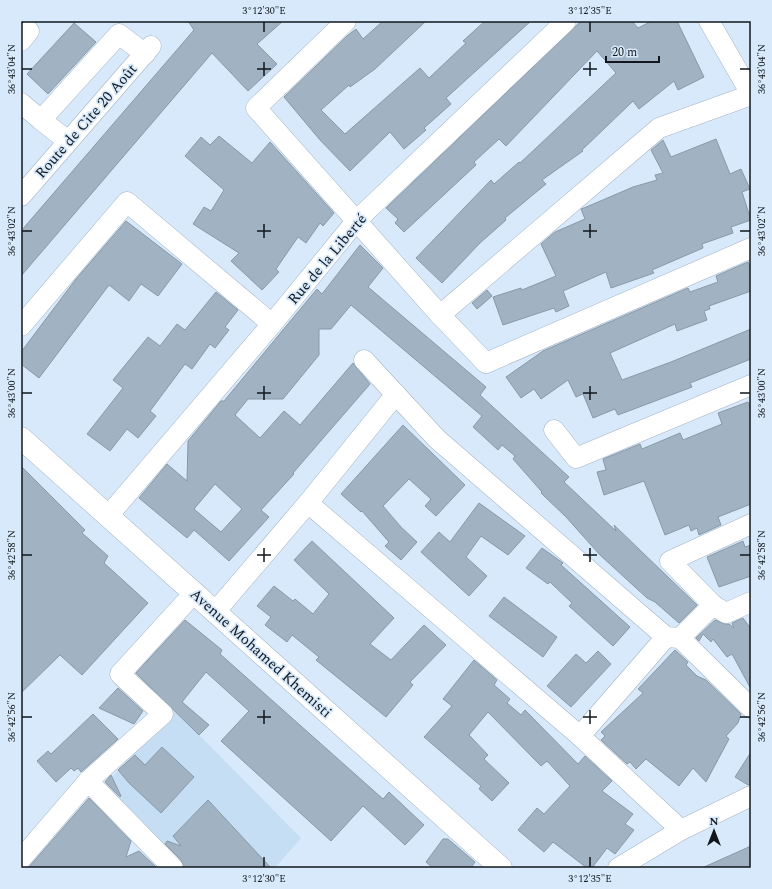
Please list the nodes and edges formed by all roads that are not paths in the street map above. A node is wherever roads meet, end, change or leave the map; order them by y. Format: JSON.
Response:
{"nodes":[{"id":1,"x":346,"y":21,"type":"edge"},
{"id":2,"x":566,"y":21,"type":"edge"},
{"id":3,"x":709,"y":21,"type":"edge"},
{"id":4,"x":751,"y":94,"type":"edge"},
{"id":5,"x":21,"y":103,"type":"edge"},
{"id":6,"x":41,"y":120,"type":"junction"},
{"id":7,"x":68,"y":142,"type":"junction"},
{"id":8,"x":21,"y":196,"type":"edge"},
{"id":9,"x":357,"y":220,"type":"junction"},
{"id":10,"x":751,"y":248,"type":"edge"},
{"id":11,"x":440,"y":315,"type":"junction"},
{"id":12,"x":272,"y":324,"type":"junction"},
{"id":13,"x":21,"y":326,"type":"edge"},
{"id":14,"x":364,"y":360,"type":"dead end"},
{"id":15,"x":750,"y":387,"type":"edge"},
{"id":16,"x":396,"y":394,"type":"junction"},
{"id":17,"x":554,"y":430,"type":"dead end"},
{"id":18,"x":21,"y":438,"type":"edge"},
{"id":19,"x":308,"y":503,"type":"junction"},
{"id":20,"x":108,"y":516,"type":"junction"},
{"id":21,"x":751,"y":524,"type":"edge"},
{"id":22,"x":194,"y":593,"type":"junction"},
{"id":23,"x":751,"y":602,"type":"edge"},
{"id":24,"x":713,"y":605,"type":"junction"},
{"id":25,"x":215,"y":612,"type":"junction"},
{"id":26,"x":673,"y":638,"type":"junction"},
{"id":27,"x":751,"y":708,"type":"edge"},
{"id":28,"x":580,"y":736,"type":"junction"},
{"id":29,"x":88,"y":781,"type":"junction"},
{"id":30,"x":751,"y":796,"type":"edge"},
{"id":31,"x":681,"y":830,"type":"junction"},
{"id":32,"x":21,"y":859,"type":"edge"},
{"id":33,"x":173,"y":868,"type":"edge"},
{"id":34,"x":501,"y":868,"type":"edge"},
{"id":35,"x":618,"y":868,"type":"edge"}],
"edges":[{"from":1,"to":9,"type":"street"},
{"from":2,"to":9,"type":"street","name":"Rue de la Liberté"},
{"from":3,"to":4,"type":"street"},
{"from":4,"to":11,"type":"street"},
{"from":5,"to":6,"type":"street"},
{"from":6,"to":7,"type":"street"},
{"from":6,"to":7,"type":"street","name":"Route de Cite 20 Août"},
{"from":7,"to":8,"type":"street","name":"Route de Cite 20 Août"},
{"from":9,"to":11,"type":"street"},
{"from":9,"to":12,"type":"street","name":"Rue de la Liberté"},
{"from":10,"to":11,"type":"street"},
{"from":12,"to":13,"type":"street"},
{"from":12,"to":20,"type":"street","name":"Rue de la Liberté"},
{"from":14,"to":16,"type":"street"},
{"from":15,"to":17,"type":"street"},
{"from":16,"to":19,"type":"street"},
{"from":16,"to":26,"type":"street"},
{"from":18,"to":20,"type":"main road","name":"Avenue Mohamed Khemisti"},
{"from":19,"to":25,"type":"street"},
{"from":19,"to":28,"type":"street"},
{"from":20,"to":22,"type":"main road","name":"Avenue Mohamed Khemisti"},
{"from":21,"to":24,"type":"street"},
{"from":22,"to":25,"type":"main road","name":"Avenue Mohamed Khemisti"},
{"from":22,"to":29,"type":"street"},
{"from":23,"to":24,"type":"street"},
{"from":24,"to":26,"type":"street"},
{"from":25,"to":34,"type":"main road","name":"Avenue Mohamed Khemisti"},
{"from":26,"to":27,"type":"street"},
{"from":26,"to":28,"type":"street"},
{"from":28,"to":31,"type":"street"},
{"from":29,"to":32,"type":"street"},
{"from":29,"to":33,"type":"street"},
{"from":30,"to":31,"type":"street"},
{"from":31,"to":35,"type":"street"}]}
